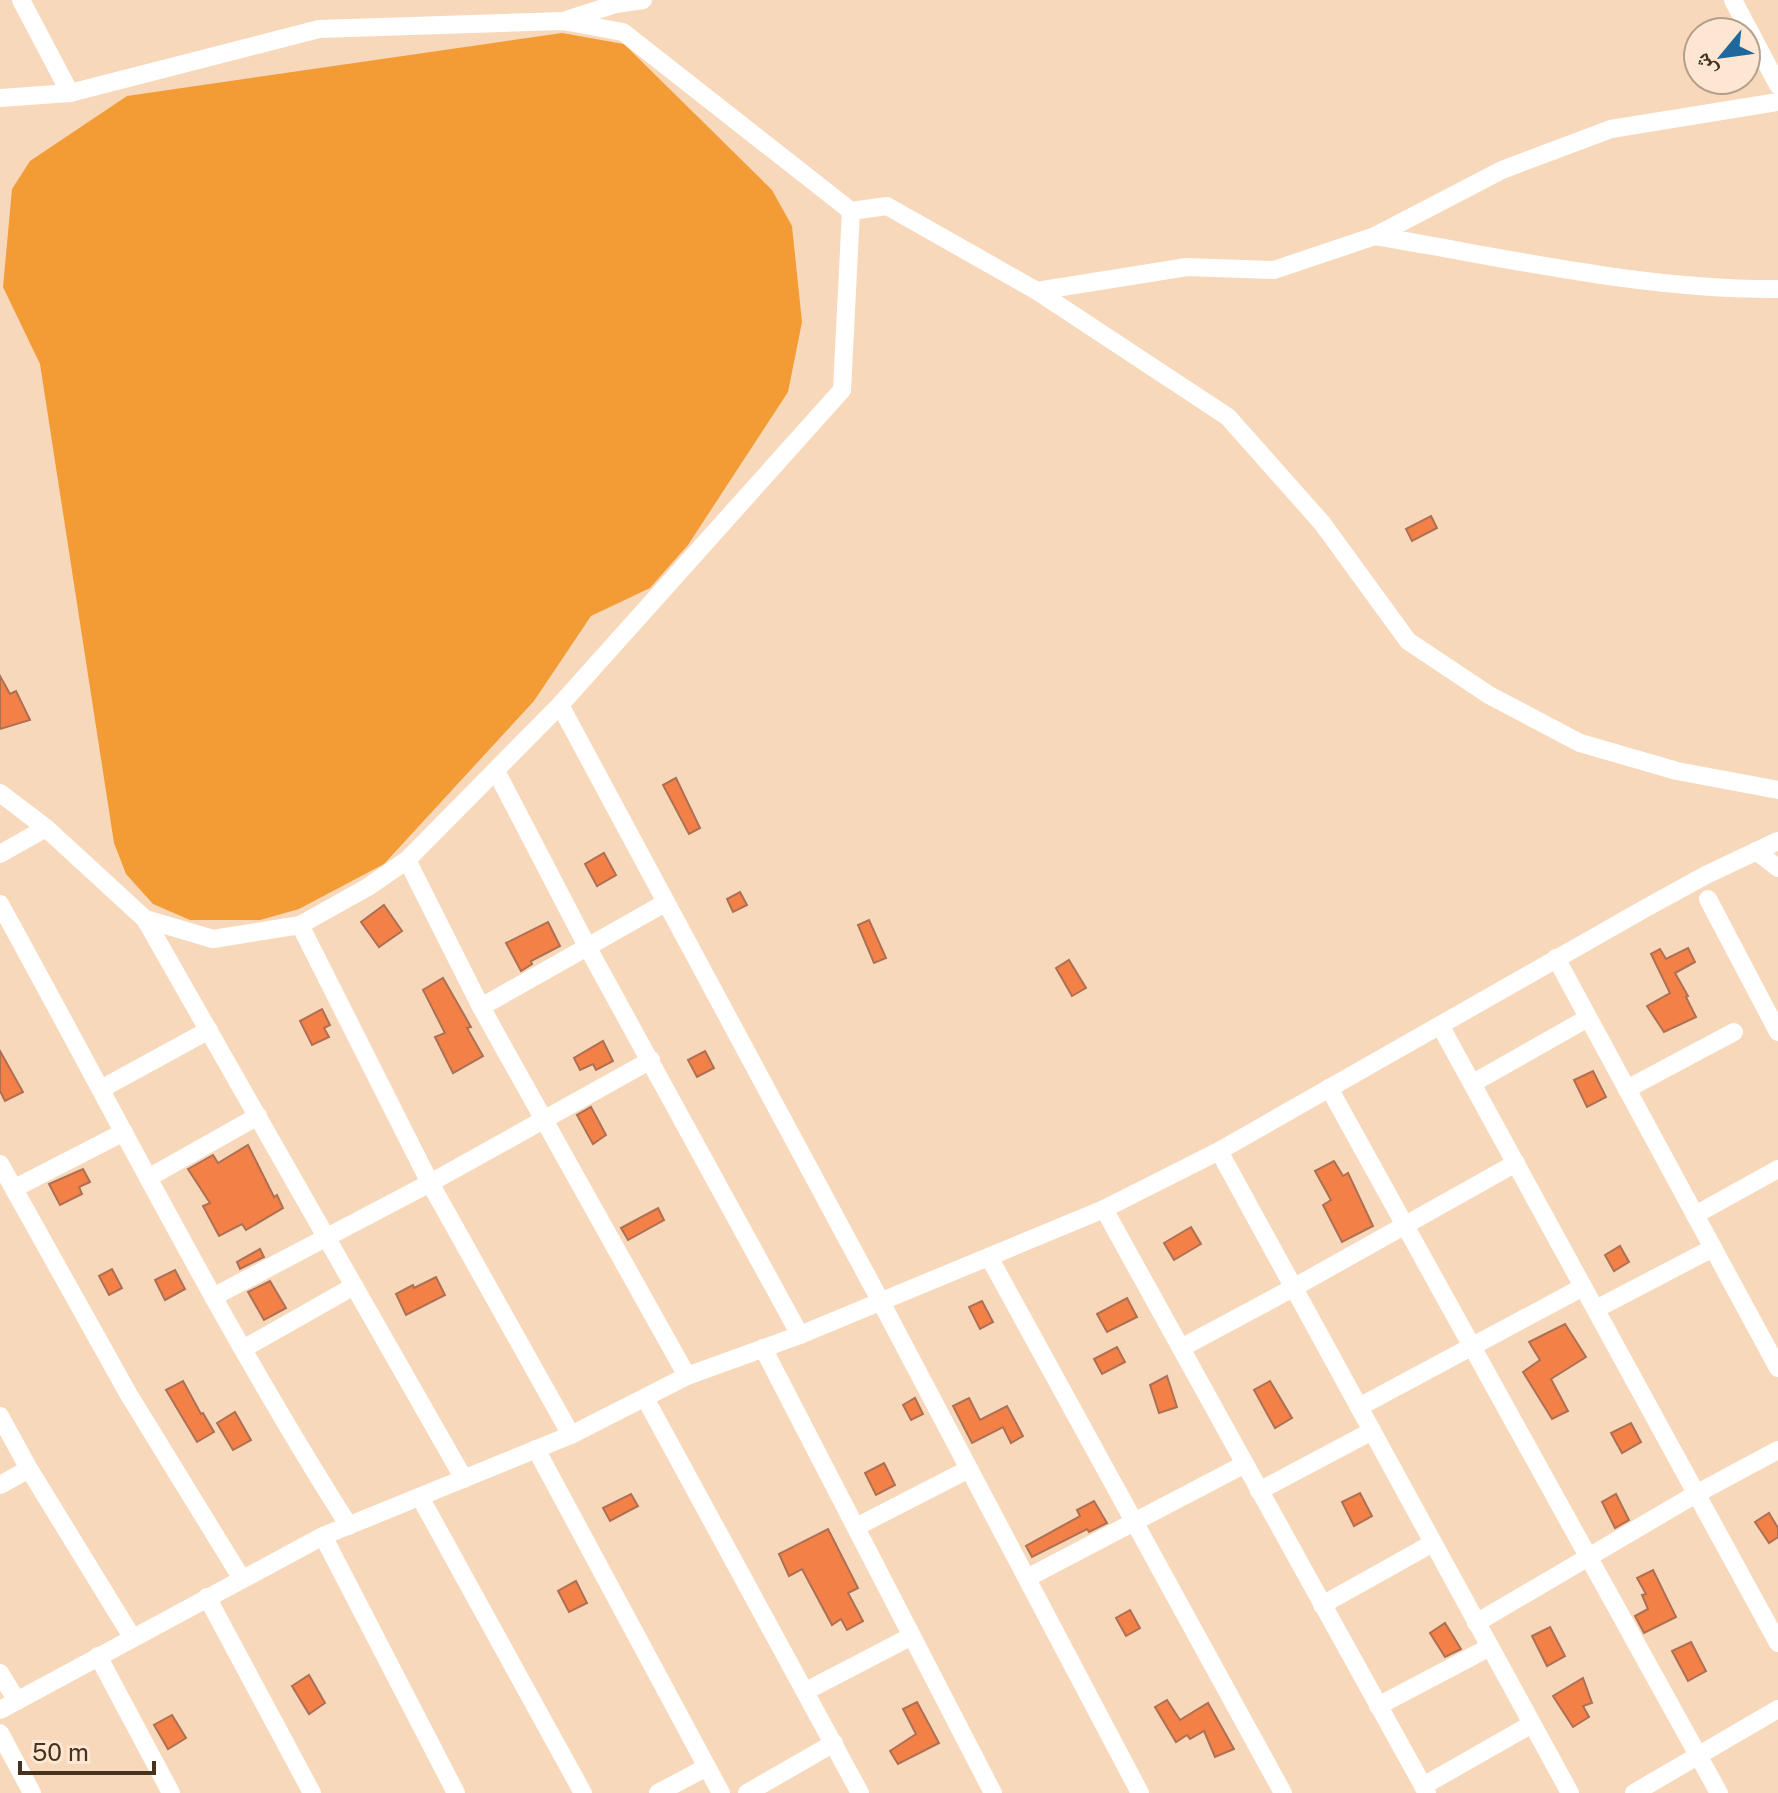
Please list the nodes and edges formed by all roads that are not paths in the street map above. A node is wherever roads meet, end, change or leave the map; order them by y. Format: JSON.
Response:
{"nodes":[{"id":1,"x":21,"y":0,"type":"edge"},
{"id":2,"x":643,"y":0,"type":"edge"},
{"id":3,"x":1733,"y":0,"type":"edge"},
{"id":4,"x":563,"y":21,"type":"junction"},
{"id":5,"x":1778,"y":85,"type":"edge"},
{"id":6,"x":70,"y":93,"type":"junction"},
{"id":7,"x":0,"y":98,"type":"edge"},
{"id":8,"x":1778,"y":102,"type":"edge"},
{"id":9,"x":851,"y":211,"type":"junction"},
{"id":10,"x":1375,"y":236,"type":"junction"},
{"id":11,"x":1778,"y":289,"type":"edge"},
{"id":12,"x":1037,"y":291,"type":"junction"},
{"id":13,"x":560,"y":705,"type":"junction"},
{"id":14,"x":496,"y":771,"type":"junction"},
{"id":15,"x":1778,"y":790,"type":"edge"},
{"id":16,"x":0,"y":793,"type":"edge"},
{"id":17,"x":46,"y":828,"type":"junction"},
{"id":18,"x":1778,"y":841,"type":"edge"},
{"id":19,"x":1756,"y":851,"type":"junction"},
{"id":20,"x":0,"y":854,"type":"edge"},
{"id":21,"x":407,"y":860,"type":"junction"},
{"id":22,"x":1778,"y":868,"type":"edge"},
{"id":23,"x":1708,"y":899,"type":"dead end"},
{"id":24,"x":665,"y":903,"type":"junction"},
{"id":25,"x":0,"y":904,"type":"edge"},
{"id":26,"x":145,"y":919,"type":"junction"},
{"id":27,"x":300,"y":925,"type":"junction"},
{"id":28,"x":588,"y":948,"type":"junction"},
{"id":29,"x":1556,"y":958,"type":"junction"},
{"id":30,"x":481,"y":1007,"type":"junction"},
{"id":31,"x":1588,"y":1018,"type":"junction"},
{"id":32,"x":1441,"y":1027,"type":"junction"},
{"id":33,"x":209,"y":1030,"type":"junction"},
{"id":34,"x":1734,"y":1032,"type":"dead end"},
{"id":35,"x":1778,"y":1032,"type":"edge"},
{"id":36,"x":651,"y":1060,"type":"junction"},
{"id":37,"x":1473,"y":1083,"type":"junction"},
{"id":38,"x":1329,"y":1088,"type":"junction"},
{"id":39,"x":101,"y":1089,"type":"junction"},
{"id":40,"x":1627,"y":1089,"type":"junction"},
{"id":41,"x":258,"y":1116,"type":"junction"},
{"id":42,"x":543,"y":1119,"type":"junction"},
{"id":43,"x":124,"y":1132,"type":"junction"},
{"id":44,"x":1219,"y":1151,"type":"junction"},
{"id":45,"x":1516,"y":1163,"type":"junction"},
{"id":46,"x":0,"y":1164,"type":"edge"},
{"id":47,"x":1778,"y":1169,"type":"edge"},
{"id":48,"x":148,"y":1178,"type":"junction"},
{"id":49,"x":430,"y":1183,"type":"junction"},
{"id":50,"x":15,"y":1188,"type":"junction"},
{"id":51,"x":1104,"y":1209,"type":"junction"},
{"id":52,"x":1695,"y":1215,"type":"junction"},
{"id":53,"x":1405,"y":1225,"type":"junction"},
{"id":54,"x":328,"y":1238,"type":"junction"},
{"id":55,"x":1713,"y":1248,"type":"junction"},
{"id":56,"x":989,"y":1257,"type":"junction"},
{"id":57,"x":354,"y":1286,"type":"junction"},
{"id":58,"x":1583,"y":1287,"type":"junction"},
{"id":59,"x":1293,"y":1288,"type":"junction"},
{"id":60,"x":213,"y":1297,"type":"junction"},
{"id":61,"x":881,"y":1302,"type":"junction"},
{"id":62,"x":1596,"y":1309,"type":"junction"},
{"id":63,"x":800,"y":1335,"type":"junction"},
{"id":64,"x":1471,"y":1344,"type":"junction"},
{"id":65,"x":763,"y":1348,"type":"junction"},
{"id":66,"x":1181,"y":1348,"type":"junction"},
{"id":67,"x":243,"y":1349,"type":"junction"},
{"id":68,"x":1778,"y":1368,"type":"edge"},
{"id":69,"x":687,"y":1376,"type":"junction"},
{"id":70,"x":645,"y":1398,"type":"junction"},
{"id":71,"x":1359,"y":1407,"type":"junction"},
{"id":72,"x":0,"y":1416,"type":"edge"},
{"id":73,"x":1372,"y":1431,"type":"junction"},
{"id":74,"x":571,"y":1435,"type":"junction"},
{"id":75,"x":536,"y":1449,"type":"junction"},
{"id":76,"x":1778,"y":1450,"type":"edge"},
{"id":77,"x":1245,"y":1464,"type":"junction"},
{"id":78,"x":29,"y":1469,"type":"junction"},
{"id":79,"x":969,"y":1469,"type":"junction"},
{"id":80,"x":464,"y":1479,"type":"junction"},
{"id":81,"x":0,"y":1485,"type":"edge"},
{"id":82,"x":1259,"y":1491,"type":"junction"},
{"id":83,"x":1696,"y":1494,"type":"junction"},
{"id":84,"x":420,"y":1497,"type":"junction"},
{"id":85,"x":1134,"y":1521,"type":"junction"},
{"id":86,"x":349,"y":1526,"type":"junction"},
{"id":87,"x":856,"y":1527,"type":"junction"},
{"id":88,"x":323,"y":1536,"type":"junction"},
{"id":89,"x":1433,"y":1543,"type":"junction"},
{"id":90,"x":1589,"y":1558,"type":"junction"},
{"id":91,"x":1027,"y":1578,"type":"junction"},
{"id":92,"x":242,"y":1579,"type":"junction"},
{"id":93,"x":207,"y":1597,"type":"junction"},
{"id":94,"x":1322,"y":1605,"type":"junction"},
{"id":95,"x":1476,"y":1623,"type":"junction"},
{"id":96,"x":1776,"y":1633,"type":"edge"},
{"id":97,"x":912,"y":1636,"type":"junction"},
{"id":98,"x":132,"y":1637,"type":"junction"},
{"id":99,"x":1490,"y":1647,"type":"junction"},
{"id":100,"x":98,"y":1656,"type":"junction"},
{"id":101,"x":0,"y":1673,"type":"edge"},
{"id":102,"x":806,"y":1691,"type":"junction"},
{"id":103,"x":8,"y":1705,"type":"edge"},
{"id":104,"x":1378,"y":1706,"type":"junction"},
{"id":105,"x":1778,"y":1709,"type":"edge"},
{"id":106,"x":1532,"y":1724,"type":"junction"},
{"id":107,"x":0,"y":1733,"type":"edge"},
{"id":108,"x":834,"y":1743,"type":"junction"},
{"id":109,"x":1698,"y":1755,"type":"junction"},
{"id":110,"x":707,"y":1767,"type":"junction"},
{"id":111,"x":1425,"y":1790,"type":"edge"},
{"id":112,"x":32,"y":1793,"type":"edge"},
{"id":113,"x":171,"y":1793,"type":"edge"},
{"id":114,"x":312,"y":1793,"type":"edge"},
{"id":115,"x":456,"y":1793,"type":"edge"},
{"id":116,"x":583,"y":1793,"type":"edge"},
{"id":117,"x":658,"y":1793,"type":"edge"},
{"id":118,"x":721,"y":1793,"type":"edge"},
{"id":119,"x":747,"y":1793,"type":"edge"},
{"id":120,"x":860,"y":1793,"type":"edge"},
{"id":121,"x":993,"y":1793,"type":"edge"},
{"id":122,"x":1139,"y":1793,"type":"edge"},
{"id":123,"x":1283,"y":1793,"type":"edge"},
{"id":124,"x":1570,"y":1793,"type":"edge"},
{"id":125,"x":1634,"y":1793,"type":"edge"},
{"id":126,"x":1719,"y":1793,"type":"edge"}],
"edges":[{"from":1,"to":6,"type":"street"},
{"from":2,"to":4,"type":"street"},
{"from":3,"to":5,"type":"street"},
{"from":4,"to":6,"type":"street"},
{"from":4,"to":9,"type":"street"},
{"from":6,"to":7,"type":"street"},
{"from":8,"to":10,"type":"street"},
{"from":9,"to":12,"type":"street"},
{"from":9,"to":13,"type":"street"},
{"from":10,"to":11,"type":"street"},
{"from":10,"to":12,"type":"street"},
{"from":12,"to":15,"type":"street"},
{"from":13,"to":14,"type":"street"},
{"from":13,"to":24,"type":"street"},
{"from":14,"to":21,"type":"street"},
{"from":14,"to":28,"type":"street"},
{"from":16,"to":17,"type":"street"},
{"from":17,"to":20,"type":"street"},
{"from":17,"to":26,"type":"street"},
{"from":18,"to":19,"type":"street"},
{"from":19,"to":22,"type":"street"},
{"from":19,"to":29,"type":"street"},
{"from":21,"to":27,"type":"street"},
{"from":21,"to":30,"type":"street"},
{"from":23,"to":35,"type":"street"},
{"from":24,"to":28,"type":"street"},
{"from":24,"to":61,"type":"street"},
{"from":25,"to":39,"type":"street"},
{"from":26,"to":27,"type":"street"},
{"from":26,"to":33,"type":"street"},
{"from":27,"to":49,"type":"street"},
{"from":28,"to":30,"type":"street"},
{"from":28,"to":36,"type":"street"},
{"from":29,"to":31,"type":"street"},
{"from":29,"to":32,"type":"street"},
{"from":30,"to":42,"type":"street"},
{"from":31,"to":37,"type":"street"},
{"from":31,"to":40,"type":"street"},
{"from":32,"to":37,"type":"street"},
{"from":32,"to":38,"type":"street"},
{"from":33,"to":39,"type":"street"},
{"from":33,"to":41,"type":"street"},
{"from":34,"to":40,"type":"street"},
{"from":36,"to":42,"type":"street"},
{"from":36,"to":63,"type":"street"},
{"from":37,"to":45,"type":"street"},
{"from":38,"to":44,"type":"street"},
{"from":38,"to":53,"type":"street"},
{"from":39,"to":43,"type":"street"},
{"from":40,"to":52,"type":"street"},
{"from":41,"to":48,"type":"street"},
{"from":41,"to":54,"type":"street"},
{"from":42,"to":49,"type":"street"},
{"from":42,"to":69,"type":"street"},
{"from":43,"to":48,"type":"street"},
{"from":43,"to":50,"type":"street"},
{"from":44,"to":51,"type":"street"},
{"from":44,"to":59,"type":"street"},
{"from":45,"to":53,"type":"street"},
{"from":45,"to":58,"type":"street"},
{"from":46,"to":50,"type":"street"},
{"from":47,"to":52,"type":"street"},
{"from":48,"to":60,"type":"street"},
{"from":49,"to":54,"type":"street"},
{"from":49,"to":74,"type":"street"},
{"from":50,"to":92,"type":"street"},
{"from":51,"to":56,"type":"street"},
{"from":51,"to":66,"type":"street"},
{"from":52,"to":55,"type":"street"},
{"from":53,"to":59,"type":"street"},
{"from":53,"to":64,"type":"street"},
{"from":54,"to":57,"type":"street"},
{"from":54,"to":60,"type":"street"},
{"from":55,"to":62,"type":"street"},
{"from":55,"to":68,"type":"street"},
{"from":56,"to":61,"type":"street"},
{"from":56,"to":85,"type":"street"},
{"from":57,"to":67,"type":"street"},
{"from":57,"to":80,"type":"street"},
{"from":58,"to":62,"type":"street"},
{"from":58,"to":64,"type":"street"},
{"from":59,"to":66,"type":"street"},
{"from":59,"to":71,"type":"street"},
{"from":60,"to":67,"type":"street"},
{"from":61,"to":63,"type":"street"},
{"from":61,"to":79,"type":"street"},
{"from":62,"to":83,"type":"street"},
{"from":63,"to":65,"type":"street"},
{"from":64,"to":71,"type":"street"},
{"from":64,"to":90,"type":"street"},
{"from":65,"to":69,"type":"street"},
{"from":65,"to":87,"type":"street"},
{"from":66,"to":77,"type":"street"},
{"from":67,"to":86,"type":"street"},
{"from":69,"to":70,"type":"street"},
{"from":70,"to":74,"type":"street"},
{"from":70,"to":102,"type":"street"},
{"from":71,"to":73,"type":"street"},
{"from":72,"to":78,"type":"street"},
{"from":73,"to":82,"type":"street"},
{"from":73,"to":89,"type":"street"},
{"from":74,"to":75,"type":"street"},
{"from":75,"to":80,"type":"street"},
{"from":75,"to":110,"type":"street"},
{"from":76,"to":83,"type":"street"},
{"from":77,"to":82,"type":"street"},
{"from":77,"to":85,"type":"street"},
{"from":78,"to":81,"type":"street"},
{"from":78,"to":98,"type":"street"},
{"from":79,"to":87,"type":"street"},
{"from":79,"to":91,"type":"street"},
{"from":80,"to":84,"type":"street"},
{"from":82,"to":94,"type":"street"},
{"from":83,"to":90,"type":"street"},
{"from":83,"to":96,"type":"street"},
{"from":84,"to":86,"type":"street"},
{"from":84,"to":116,"type":"street"},
{"from":85,"to":91,"type":"street"},
{"from":85,"to":123,"type":"street"},
{"from":86,"to":88,"type":"street"},
{"from":87,"to":97,"type":"street"},
{"from":88,"to":92,"type":"street"},
{"from":88,"to":115,"type":"street"},
{"from":89,"to":94,"type":"street"},
{"from":89,"to":95,"type":"street"},
{"from":90,"to":95,"type":"street"},
{"from":90,"to":109,"type":"street"},
{"from":91,"to":122,"type":"street"},
{"from":92,"to":93,"type":"street"},
{"from":93,"to":98,"type":"street"},
{"from":93,"to":114,"type":"street"},
{"from":94,"to":104,"type":"street"},
{"from":95,"to":99,"type":"street"},
{"from":97,"to":102,"type":"street"},
{"from":97,"to":121,"type":"street"},
{"from":98,"to":100,"type":"street"},
{"from":99,"to":104,"type":"street"},
{"from":99,"to":106,"type":"street"},
{"from":100,"to":103,"type":"street"},
{"from":100,"to":113,"type":"street"},
{"from":101,"to":103,"type":"street"},
{"from":102,"to":108,"type":"street"},
{"from":104,"to":111,"type":"street"},
{"from":105,"to":109,"type":"street"},
{"from":106,"to":111,"type":"street"},
{"from":106,"to":124,"type":"street"},
{"from":107,"to":112,"type":"street"},
{"from":108,"to":119,"type":"street"},
{"from":108,"to":120,"type":"street"},
{"from":109,"to":125,"type":"street"},
{"from":109,"to":126,"type":"street"},
{"from":110,"to":117,"type":"street"},
{"from":110,"to":118,"type":"street"}]}
